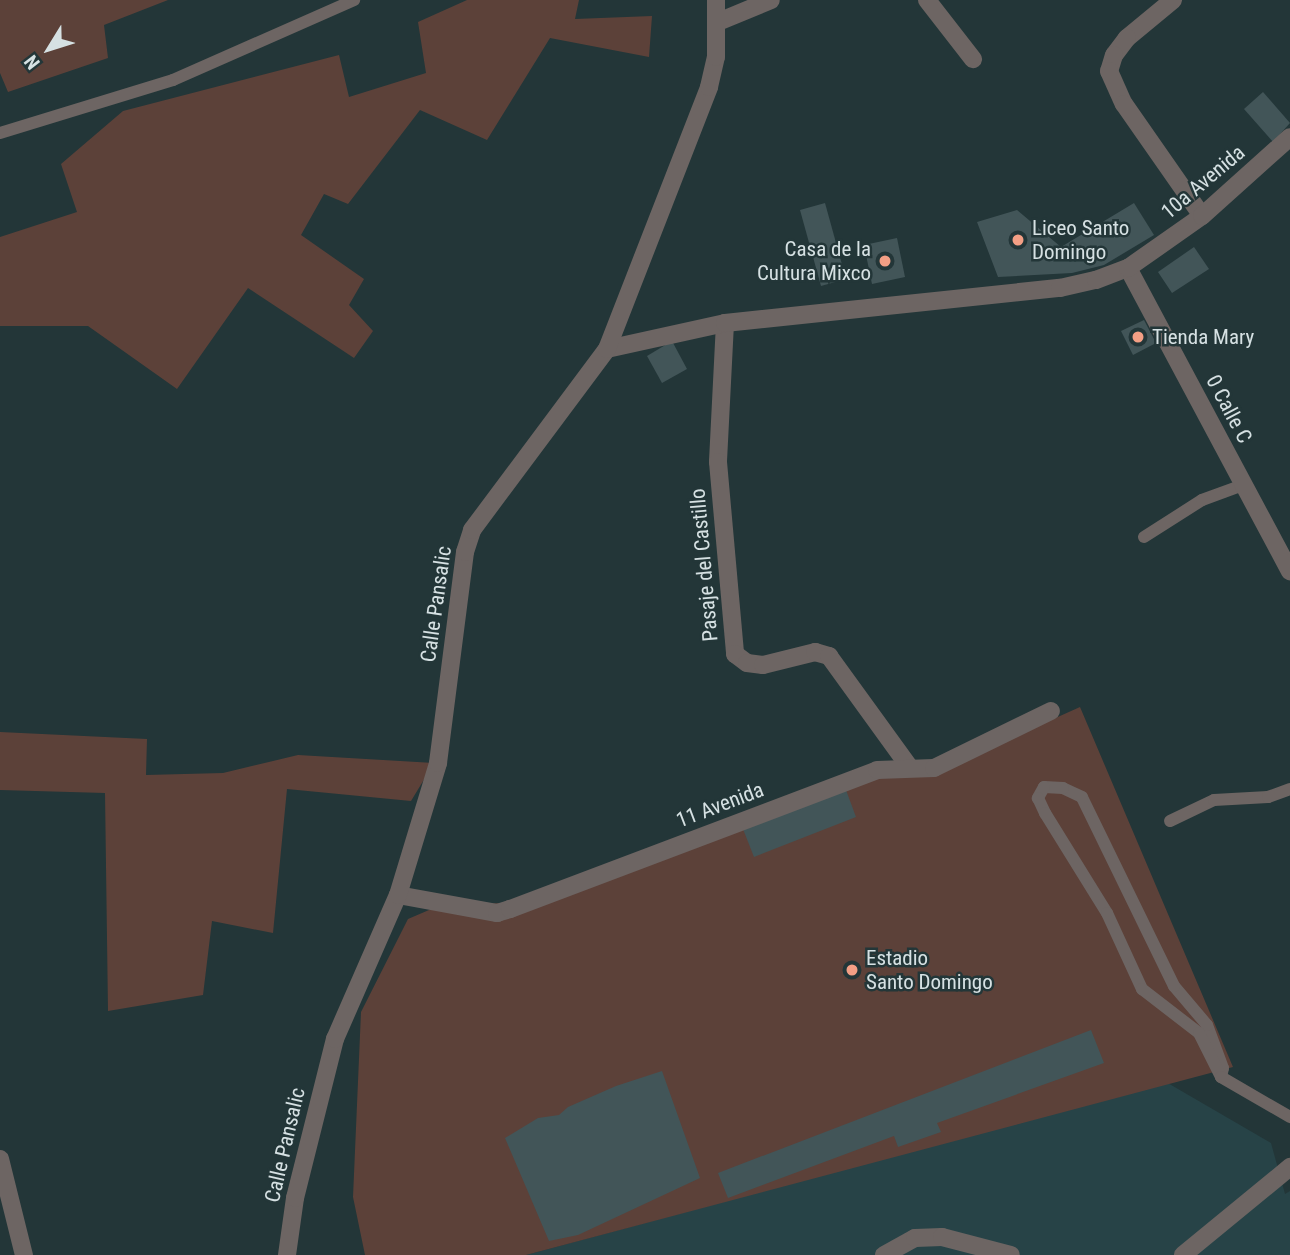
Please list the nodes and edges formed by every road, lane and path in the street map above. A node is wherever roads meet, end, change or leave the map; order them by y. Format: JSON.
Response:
{"nodes":[{"id":1,"x":354,"y":0,"type":"edge"},
{"id":2,"x":716,"y":0,"type":"edge"},
{"id":3,"x":771,"y":0,"type":"edge"},
{"id":4,"x":927,"y":0,"type":"edge"},
{"id":5,"x":1173,"y":0,"type":"edge"},
{"id":6,"x":718,"y":22,"type":"junction"},
{"id":7,"x":973,"y":59,"type":"dead end"},
{"id":8,"x":0,"y":133,"type":"edge"},
{"id":9,"x":1290,"y":137,"type":"edge"},
{"id":10,"x":1202,"y":216,"type":"junction"},
{"id":11,"x":1128,"y":268,"type":"junction"},
{"id":12,"x":725,"y":323,"type":"junction"},
{"id":13,"x":607,"y":349,"type":"junction"},
{"id":14,"x":1243,"y":485,"type":"junction"},
{"id":15,"x":1144,"y":537,"type":"dead end"},
{"id":16,"x":1288,"y":564,"type":"edge"},
{"id":17,"x":1051,"y":711,"type":"dead end"},
{"id":18,"x":908,"y":765,"type":"junction"},
{"id":19,"x":1290,"y":789,"type":"edge"},
{"id":20,"x":1170,"y":821,"type":"dead end"},
{"id":21,"x":398,"y":895,"type":"junction"},
{"id":22,"x":1221,"y":1077,"type":"junction"},
{"id":23,"x":1290,"y":1117,"type":"edge"},
{"id":24,"x":0,"y":1159,"type":"edge"},
{"id":25,"x":1290,"y":1167,"type":"edge"},
{"id":26,"x":24,"y":1255,"type":"edge"},
{"id":27,"x":286,"y":1255,"type":"edge"},
{"id":28,"x":884,"y":1255,"type":"edge"},
{"id":29,"x":1010,"y":1255,"type":"edge"},
{"id":30,"x":1183,"y":1255,"type":"edge"}],
"edges":[{"from":1,"to":8,"type":"lane"},
{"from":2,"to":6,"type":"street","name":"Calle Pansalic"},
{"from":3,"to":6,"type":"street"},
{"from":4,"to":7,"type":"street"},
{"from":5,"to":10,"type":"street"},
{"from":6,"to":13,"type":"street","name":"Calle Pansalic"},
{"from":9,"to":10,"type":"street","name":"10a Avenida"},
{"from":10,"to":11,"type":"street","name":"10a Avenida"},
{"from":11,"to":12,"type":"street","name":"10a Avenida"},
{"from":11,"to":14,"type":"street","name":"0 Calle C"},
{"from":12,"to":13,"type":"street","name":"10a Avenida"},
{"from":12,"to":18,"type":"street","name":"Pasaje del Castillo"},
{"from":13,"to":21,"type":"street","name":"Calle Pansalic"},
{"from":14,"to":15,"type":"lane"},
{"from":14,"to":16,"type":"street","name":"0 Calle C"},
{"from":17,"to":18,"type":"street","name":"11 Avenida"},
{"from":18,"to":21,"type":"street","name":"11 Avenida"},
{"from":19,"to":20,"type":"lane"},
{"from":21,"to":27,"type":"street","name":"Calle Pansalic"},
{"from":22,"to":22,"type":"lane"},
{"from":22,"to":23,"type":"lane"},
{"from":24,"to":26,"type":"street"},
{"from":25,"to":30,"type":"street"},
{"from":28,"to":29,"type":"street"}]}
